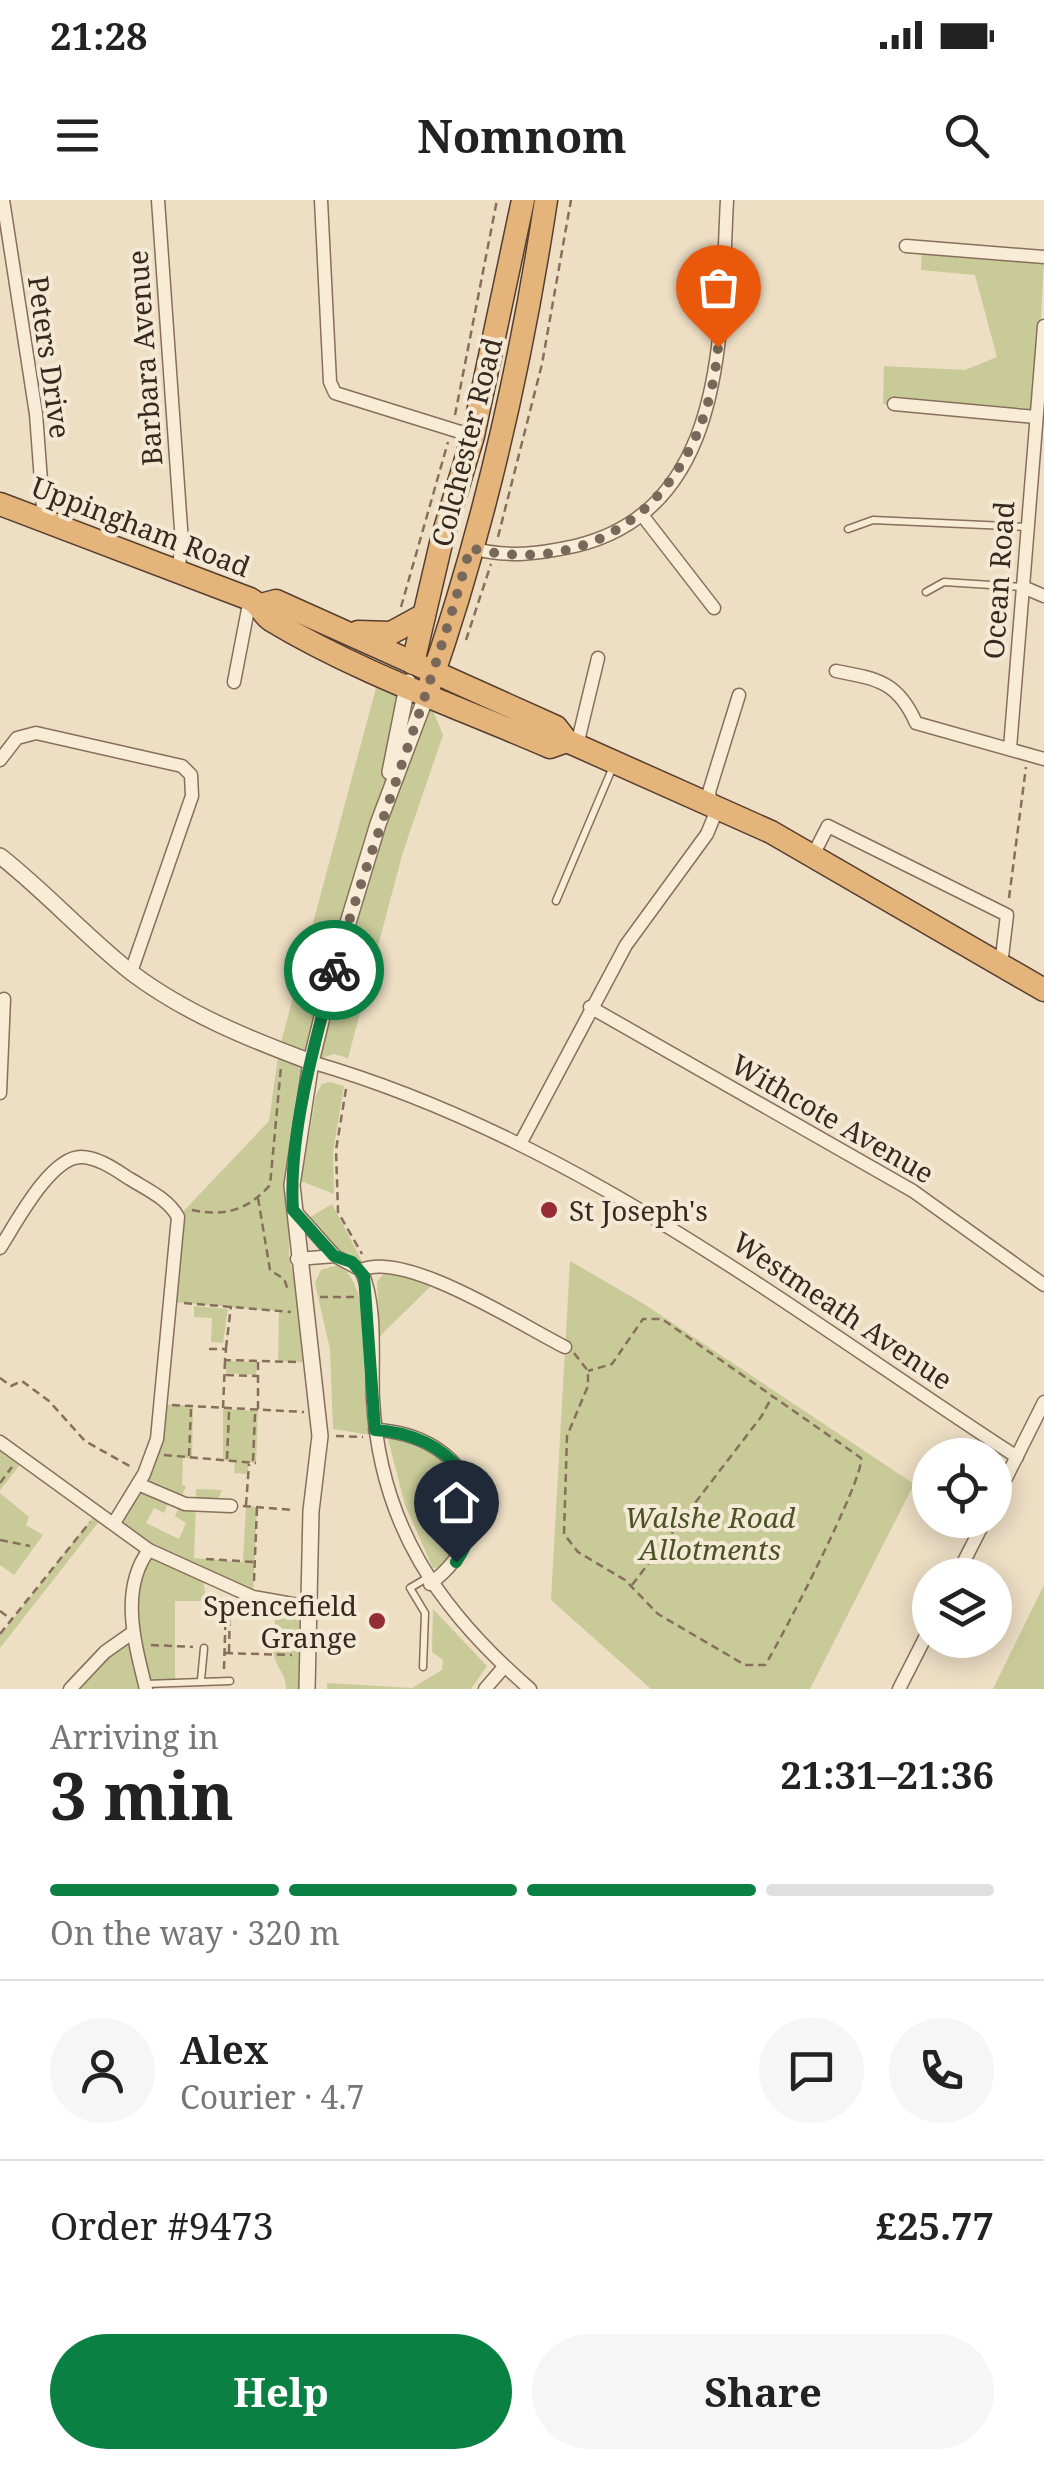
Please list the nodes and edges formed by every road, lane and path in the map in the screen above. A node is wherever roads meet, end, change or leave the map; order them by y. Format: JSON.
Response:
{"nodes":[{"id":1,"x":3,"y":200,"type":"edge"},
{"id":2,"x":158,"y":200,"type":"edge"},
{"id":3,"x":321,"y":200,"type":"edge"},
{"id":4,"x":497,"y":200,"type":"edge"},
{"id":5,"x":522,"y":200,"type":"edge"},
{"id":6,"x":546,"y":200,"type":"edge"},
{"id":7,"x":571,"y":200,"type":"edge"},
{"id":8,"x":727,"y":200,"type":"edge"},
{"id":9,"x":906,"y":246,"type":"dead end"},
{"id":10,"x":1044,"y":258,"type":"edge"},
{"id":11,"x":1044,"y":326,"type":"edge"},
{"id":12,"x":1042,"y":379,"type":"edge"},
{"id":13,"x":894,"y":404,"type":"dead end"},
{"id":14,"x":1036,"y":417,"type":"junction"},
{"id":15,"x":462,"y":433,"type":"junction"},
{"id":16,"x":0,"y":504,"type":"edge"},
{"id":17,"x":642,"y":516,"type":"junction"},
{"id":18,"x":44,"y":521,"type":"junction"},
{"id":19,"x":1027,"y":526,"type":"junction"},
{"id":20,"x":848,"y":529,"type":"dead end"},
{"id":21,"x":482,"y":551,"type":"junction"},
{"id":22,"x":178,"y":572,"type":"junction"},
{"id":23,"x":1023,"y":587,"type":"junction"},
{"id":24,"x":926,"y":592,"type":"dead end"},
{"id":25,"x":1044,"y":596,"type":"edge"},
{"id":26,"x":255,"y":602,"type":"junction"},
{"id":27,"x":714,"y":608,"type":"dead end"},
{"id":28,"x":424,"y":615,"type":"junction"},
{"id":29,"x":398,"y":617,"type":"dead end"},
{"id":30,"x":338,"y":628,"type":"junction"},
{"id":31,"x":460,"y":638,"type":"dead end"},
{"id":32,"x":598,"y":658,"type":"dead end"},
{"id":33,"x":836,"y":671,"type":"dead end"},
{"id":34,"x":421,"y":679,"type":"junction"},
{"id":35,"x":234,"y":682,"type":"dead end"},
{"id":36,"x":739,"y":695,"type":"dead end"},
{"id":37,"x":572,"y":743,"type":"junction"},
{"id":38,"x":1010,"y":748,"type":"junction"},
{"id":39,"x":1027,"y":754,"type":"junction"},
{"id":40,"x":0,"y":760,"type":"edge"},
{"id":41,"x":1044,"y":760,"type":"edge"},
{"id":42,"x":615,"y":763,"type":"junction"},
{"id":43,"x":713,"y":804,"type":"junction"},
{"id":44,"x":813,"y":855,"type":"junction"},
{"id":45,"x":0,"y":856,"type":"edge"},
{"id":46,"x":556,"y":901,"type":"dead end"},
{"id":47,"x":1007,"y":914,"type":"junction"},
{"id":48,"x":1001,"y":964,"type":"junction"},
{"id":49,"x":132,"y":972,"type":"junction"},
{"id":50,"x":1044,"y":990,"type":"edge"},
{"id":51,"x":4,"y":1000,"type":"dead end"},
{"id":52,"x":590,"y":1007,"type":"junction"},
{"id":53,"x":284,"y":1052,"type":"junction"},
{"id":54,"x":311,"y":1062,"type":"junction"},
{"id":55,"x":350,"y":1073,"type":"junction"},
{"id":56,"x":0,"y":1093,"type":"edge"},
{"id":57,"x":520,"y":1144,"type":"junction"},
{"id":58,"x":258,"y":1198,"type":"junction"},
{"id":59,"x":171,"y":1205,"type":"junction"},
{"id":60,"x":293,"y":1210,"type":"junction"},
{"id":61,"x":0,"y":1248,"type":"edge"},
{"id":62,"x":334,"y":1256,"type":"junction"},
{"id":63,"x":297,"y":1259,"type":"junction"},
{"id":64,"x":365,"y":1268,"type":"junction"},
{"id":65,"x":1044,"y":1285,"type":"edge"},
{"id":66,"x":304,"y":1297,"type":"junction"},
{"id":67,"x":368,"y":1297,"type":"junction"},
{"id":68,"x":172,"y":1302,"type":"junction"},
{"id":69,"x":230,"y":1306,"type":"junction"},
{"id":70,"x":306,"y":1315,"type":"junction"},
{"id":71,"x":565,"y":1347,"type":"joint"},
{"id":72,"x":209,"y":1349,"type":"dead end"},
{"id":73,"x":226,"y":1350,"type":"junction"},
{"id":74,"x":225,"y":1360,"type":"junction"},
{"id":75,"x":258,"y":1360,"type":"junction"},
{"id":76,"x":314,"y":1363,"type":"junction"},
{"id":77,"x":588,"y":1371,"type":"junction"},
{"id":78,"x":224,"y":1375,"type":"junction"},
{"id":79,"x":258,"y":1376,"type":"junction"},
{"id":80,"x":0,"y":1378,"type":"edge"},
{"id":81,"x":772,"y":1396,"type":"junction"},
{"id":82,"x":1044,"y":1402,"type":"edge"},
{"id":83,"x":160,"y":1404,"type":"junction"},
{"id":84,"x":191,"y":1406,"type":"junction"},
{"id":85,"x":226,"y":1409,"type":"junction"},
{"id":86,"x":256,"y":1411,"type":"junction"},
{"id":87,"x":318,"y":1412,"type":"junction"},
{"id":88,"x":375,"y":1434,"type":"junction"},
{"id":89,"x":320,"y":1436,"type":"junction"},
{"id":90,"x":0,"y":1442,"type":"edge"},
{"id":91,"x":152,"y":1454,"type":"junction"},
{"id":92,"x":1016,"y":1457,"type":"junction"},
{"id":93,"x":19,"y":1458,"type":"junction"},
{"id":94,"x":189,"y":1458,"type":"junction"},
{"id":95,"x":227,"y":1460,"type":"junction"},
{"id":96,"x":253,"y":1462,"type":"junction"},
{"id":97,"x":1012,"y":1465,"type":"edge"},
{"id":98,"x":141,"y":1479,"type":"junction"},
{"id":99,"x":0,"y":1483,"type":"edge"},
{"id":100,"x":238,"y":1506,"type":"junction"},
{"id":101,"x":257,"y":1507,"type":"junction"},
{"id":102,"x":98,"y":1511,"type":"junction"},
{"id":103,"x":312,"y":1511,"type":"junction"},
{"id":104,"x":114,"y":1523,"type":"junction"},
{"id":105,"x":0,"y":1540,"type":"edge"},
{"id":106,"x":30,"y":1546,"type":"dead end"},
{"id":107,"x":149,"y":1550,"type":"junction"},
{"id":108,"x":194,"y":1558,"type":"dead end"},
{"id":109,"x":254,"y":1562,"type":"junction"},
{"id":110,"x":428,"y":1581,"type":"junction"},
{"id":111,"x":632,"y":1586,"type":"junction"},
{"id":112,"x":228,"y":1588,"type":"junction"},
{"id":113,"x":254,"y":1598,"type":"junction"},
{"id":114,"x":309,"y":1608,"type":"junction"},
{"id":115,"x":0,"y":1611,"type":"edge"},
{"id":116,"x":11,"y":1620,"type":"junction"},
{"id":117,"x":0,"y":1634,"type":"edge"},
{"id":118,"x":133,"y":1639,"type":"junction"},
{"id":119,"x":204,"y":1648,"type":"junction"},
{"id":120,"x":226,"y":1652,"type":"junction"},
{"id":121,"x":308,"y":1656,"type":"junction"},
{"id":122,"x":915,"y":1658,"type":"edge"},
{"id":123,"x":422,"y":1667,"type":"dead end"},
{"id":124,"x":504,"y":1667,"type":"junction"},
{"id":125,"x":201,"y":1680,"type":"junction"},
{"id":126,"x":227,"y":1681,"type":"joint"},
{"id":127,"x":145,"y":1687,"type":"edge"},
{"id":128,"x":70,"y":1689,"type":"edge"},
{"id":129,"x":307,"y":1689,"type":"edge"},
{"id":130,"x":485,"y":1689,"type":"edge"},
{"id":131,"x":530,"y":1689,"type":"edge"},
{"id":132,"x":899,"y":1689,"type":"edge"}],
"edges":[{"from":1,"to":18,"type":"street","name":"Peters Drive"},
{"from":2,"to":22,"type":"street","name":"Barbara Avenue"},
{"from":3,"to":15,"type":"street"},
{"from":4,"to":15,"type":"path"},
{"from":5,"to":15,"type":"highway","name":"Colchester Road"},
{"from":6,"to":21,"type":"highway","name":"Colchester Road"},
{"from":7,"to":21,"type":"path"},
{"from":8,"to":17,"type":"street"},
{"from":9,"to":10,"type":"street"},
{"from":11,"to":12,"type":"street","name":"Ocean Road"},
{"from":12,"to":14,"type":"street","name":"Ocean Road"},
{"from":13,"to":14,"type":"street"},
{"from":14,"to":19,"type":"street","name":"Ocean Road"},
{"from":15,"to":28,"type":"highway","name":"Colchester Road"},
{"from":15,"to":29,"type":"path"},
{"from":16,"to":18,"type":"highway","name":"Uppingham Road"},
{"from":17,"to":21,"type":"street"},
{"from":17,"to":27,"type":"street"},
{"from":18,"to":22,"type":"highway","name":"Uppingham Road"},
{"from":19,"to":20,"type":"lane"},
{"from":19,"to":23,"type":"street","name":"Ocean Road"},
{"from":21,"to":31,"type":"path"},
{"from":21,"to":34,"type":"highway","name":"Colchester Road"},
{"from":22,"to":26,"type":"highway","name":"Uppingham Road"},
{"from":23,"to":24,"type":"lane"},
{"from":23,"to":25,"type":"street"},
{"from":23,"to":38,"type":"street","name":"Ocean Road"},
{"from":26,"to":30,"type":"highway","name":"Uppingham Road"},
{"from":26,"to":34,"type":"highway","name":"Uppingham Road"},
{"from":26,"to":35,"type":"street"},
{"from":28,"to":30,"type":"highway"},
{"from":28,"to":34,"type":"highway","name":"Colchester Road"},
{"from":30,"to":34,"type":"highway","name":"Uppingham Road"},
{"from":32,"to":37,"type":"street"},
{"from":33,"to":38,"type":"street"},
{"from":34,"to":37,"type":"highway","name":"Uppingham Road"},
{"from":34,"to":54,"type":"street"},
{"from":36,"to":43,"type":"street"},
{"from":37,"to":42,"type":"highway","name":"Uppingham Road"},
{"from":38,"to":39,"type":"street"},
{"from":39,"to":41,"type":"street"},
{"from":39,"to":47,"type":"path"},
{"from":40,"to":49,"type":"street"},
{"from":42,"to":43,"type":"highway","name":"Uppingham Road"},
{"from":42,"to":46,"type":"lane"},
{"from":43,"to":44,"type":"highway","name":"Uppingham Road"},
{"from":43,"to":52,"type":"street"},
{"from":44,"to":47,"type":"street"},
{"from":44,"to":48,"type":"highway","name":"Uppingham Road"},
{"from":45,"to":49,"type":"street"},
{"from":47,"to":48,"type":"street"},
{"from":48,"to":50,"type":"highway","name":"Uppingham Road"},
{"from":49,"to":53,"type":"street"},
{"from":51,"to":56,"type":"street"},
{"from":52,"to":57,"type":"street"},
{"from":52,"to":65,"type":"street","name":"Withcote Avenue"},
{"from":53,"to":54,"type":"street"},
{"from":53,"to":58,"type":"path"},
{"from":54,"to":55,"type":"street","name":"Westmeath Avenue"},
{"from":54,"to":60,"type":"street"},
{"from":55,"to":57,"type":"street","name":"Westmeath Avenue"},
{"from":55,"to":64,"type":"path"},
{"from":57,"to":92,"type":"street","name":"Westmeath Avenue"},
{"from":58,"to":59,"type":"path"},
{"from":58,"to":70,"type":"path"},
{"from":59,"to":61,"type":"street"},
{"from":59,"to":68,"type":"street"},
{"from":60,"to":62,"type":"street"},
{"from":60,"to":63,"type":"street"},
{"from":62,"to":63,"type":"street"},
{"from":62,"to":64,"type":"street"},
{"from":63,"to":66,"type":"street"},
{"from":64,"to":67,"type":"street"},
{"from":64,"to":71,"type":"street"},
{"from":66,"to":67,"type":"path"},
{"from":66,"to":70,"type":"street"},
{"from":67,"to":88,"type":"street"},
{"from":68,"to":69,"type":"path"},
{"from":68,"to":83,"type":"street"},
{"from":69,"to":70,"type":"path"},
{"from":69,"to":73,"type":"path"},
{"from":70,"to":76,"type":"street"},
{"from":71,"to":77,"type":"path"},
{"from":72,"to":73,"type":"path"},
{"from":73,"to":74,"type":"path"},
{"from":74,"to":75,"type":"path"},
{"from":74,"to":78,"type":"path"},
{"from":75,"to":76,"type":"path"},
{"from":75,"to":79,"type":"path"},
{"from":76,"to":87,"type":"street"},
{"from":77,"to":81,"type":"path"},
{"from":77,"to":111,"type":"path"},
{"from":78,"to":79,"type":"path"},
{"from":78,"to":85,"type":"path"},
{"from":79,"to":86,"type":"path"},
{"from":80,"to":98,"type":"path"},
{"from":81,"to":111,"type":"path"},
{"from":81,"to":111,"type":"path"},
{"from":82,"to":92,"type":"street"},
{"from":83,"to":84,"type":"path"},
{"from":83,"to":91,"type":"street"},
{"from":84,"to":85,"type":"path"},
{"from":84,"to":94,"type":"path"},
{"from":85,"to":86,"type":"path"},
{"from":85,"to":95,"type":"path"},
{"from":86,"to":87,"type":"path"},
{"from":86,"to":96,"type":"path"},
{"from":87,"to":89,"type":"street"},
{"from":88,"to":89,"type":"path"},
{"from":88,"to":110,"type":"street"},
{"from":88,"to":110,"type":"street"},
{"from":89,"to":103,"type":"street"},
{"from":90,"to":93,"type":"street"},
{"from":91,"to":94,"type":"path"},
{"from":91,"to":98,"type":"street"},
{"from":92,"to":97,"type":"street"},
{"from":93,"to":99,"type":"path"},
{"from":93,"to":102,"type":"street"},
{"from":94,"to":95,"type":"path"},
{"from":95,"to":96,"type":"path"},
{"from":96,"to":100,"type":"path"},
{"from":98,"to":100,"type":"street"},
{"from":98,"to":104,"type":"street"},
{"from":100,"to":101,"type":"path"},
{"from":101,"to":103,"type":"path"},
{"from":101,"to":109,"type":"path"},
{"from":102,"to":104,"type":"street"},
{"from":102,"to":116,"type":"path"},
{"from":103,"to":114,"type":"street"},
{"from":104,"to":107,"type":"street"},
{"from":105,"to":106,"type":"path"},
{"from":107,"to":112,"type":"street"},
{"from":107,"to":118,"type":"street"},
{"from":108,"to":109,"type":"path"},
{"from":109,"to":113,"type":"path"},
{"from":110,"to":123,"type":"lane"},
{"from":110,"to":124,"type":"street"},
{"from":112,"to":113,"type":"street"},
{"from":112,"to":120,"type":"path"},
{"from":113,"to":114,"type":"street"},
{"from":114,"to":121,"type":"street"},
{"from":115,"to":116,"type":"path"},
{"from":116,"to":117,"type":"path"},
{"from":118,"to":119,"type":"path"},
{"from":118,"to":127,"type":"street"},
{"from":118,"to":128,"type":"street"},
{"from":119,"to":120,"type":"path"},
{"from":119,"to":125,"type":"lane"},
{"from":120,"to":121,"type":"path"},
{"from":120,"to":126,"type":"path"},
{"from":121,"to":129,"type":"street"},
{"from":122,"to":132,"type":"street"},
{"from":124,"to":130,"type":"street"},
{"from":124,"to":131,"type":"street"},
{"from":125,"to":126,"type":"lane"},
{"from":125,"to":127,"type":"lane"}]}
